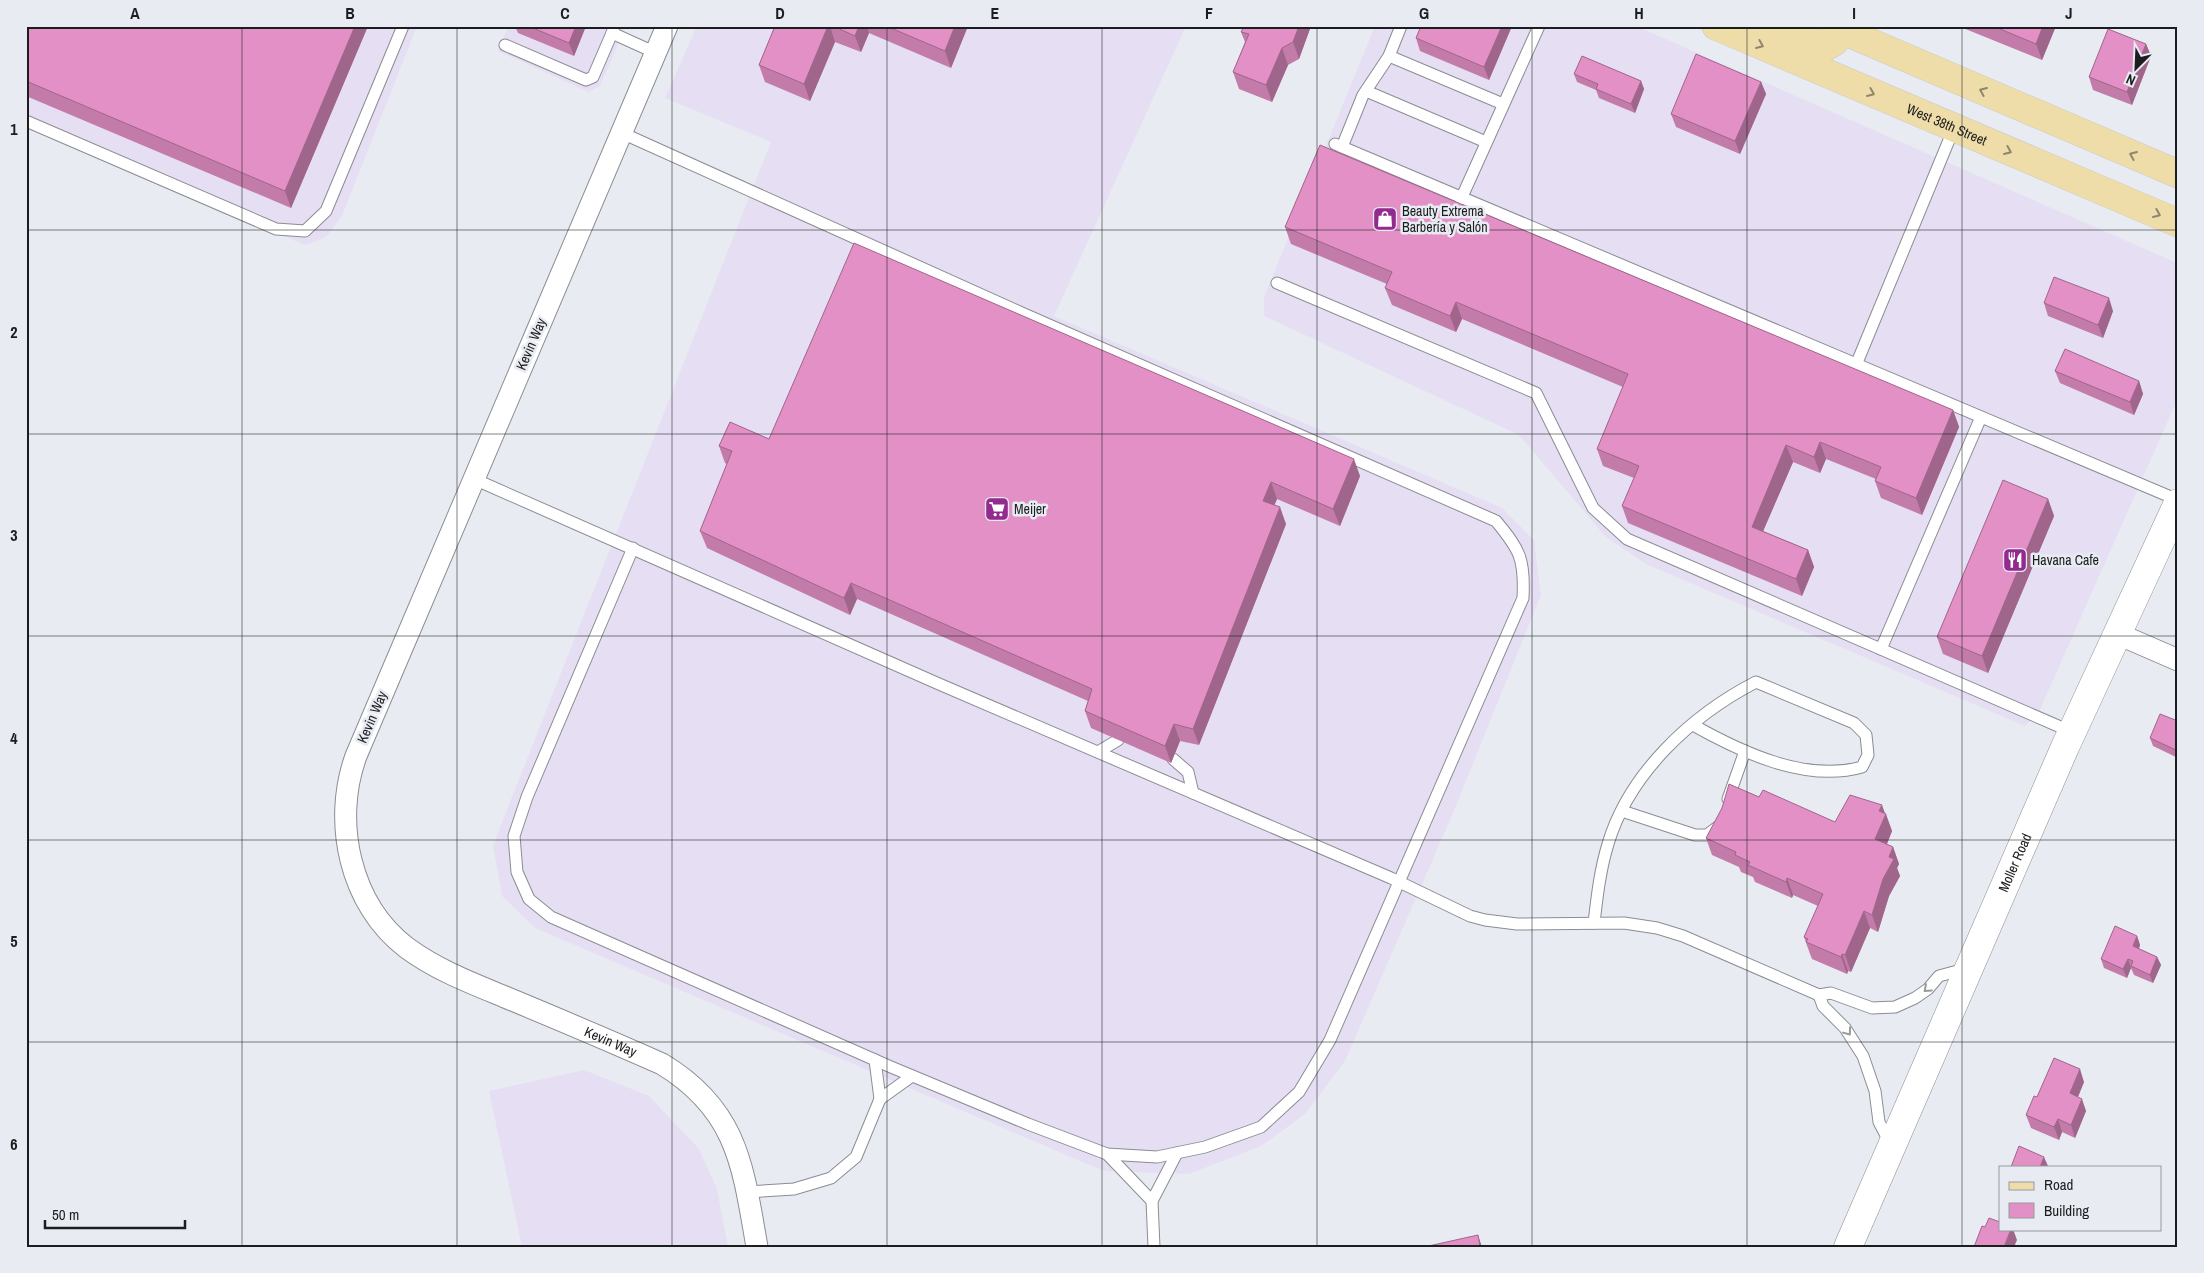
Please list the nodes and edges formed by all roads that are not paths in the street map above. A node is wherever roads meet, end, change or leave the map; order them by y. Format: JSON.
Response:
{"nodes":[{"id":1,"x":403,"y":26,"type":"edge"},
{"id":2,"x":667,"y":26,"type":"edge"},
{"id":3,"x":1401,"y":26,"type":"edge"},
{"id":4,"x":1539,"y":26,"type":"edge"},
{"id":5,"x":1716,"y":26,"type":"edge"},
{"id":6,"x":1768,"y":26,"type":"edge"},
{"id":7,"x":1837,"y":28,"type":"edge"},
{"id":8,"x":613,"y":30,"type":"edge"},
{"id":9,"x":505,"y":45,"type":"dead end"},
{"id":10,"x":656,"y":53,"type":"junction"},
{"id":11,"x":1388,"y":56,"type":"junction"},
{"id":12,"x":1366,"y":91,"type":"junction"},
{"id":13,"x":1503,"y":104,"type":"junction"},
{"id":14,"x":26,"y":121,"type":"edge"},
{"id":15,"x":1954,"y":128,"type":"junction"},
{"id":16,"x":622,"y":133,"type":"junction"},
{"id":17,"x":1486,"y":142,"type":"junction"},
{"id":18,"x":2178,"y":174,"type":"edge"},
{"id":19,"x":1461,"y":199,"type":"junction"},
{"id":20,"x":2178,"y":223,"type":"edge"},
{"id":21,"x":1277,"y":282,"type":"dead end"},
{"id":22,"x":1856,"y":365,"type":"junction"},
{"id":23,"x":1981,"y":418,"type":"junction"},
{"id":24,"x":474,"y":479,"type":"junction"},
{"id":25,"x":2178,"y":502,"type":"edge"},
{"id":26,"x":632,"y":548,"type":"junction"},
{"id":27,"x":2118,"y":634,"type":"junction"},
{"id":28,"x":1881,"y":649,"type":"junction"},
{"id":29,"x":2178,"y":660,"type":"edge"},
{"id":30,"x":1693,"y":725,"type":"junction"},
{"id":31,"x":2072,"y":732,"type":"junction"},
{"id":32,"x":1118,"y":740,"type":"edge"},
{"id":33,"x":1745,"y":751,"type":"junction"},
{"id":34,"x":1098,"y":752,"type":"junction"},
{"id":35,"x":1173,"y":759,"type":"dead end"},
{"id":36,"x":1193,"y":793,"type":"junction"},
{"id":37,"x":1622,"y":811,"type":"junction"},
{"id":38,"x":1401,"y":883,"type":"junction"},
{"id":39,"x":1594,"y":923,"type":"junction"},
{"id":40,"x":1969,"y":968,"type":"junction"},
{"id":41,"x":1819,"y":995,"type":"junction"},
{"id":42,"x":875,"y":1060,"type":"junction"},
{"id":43,"x":912,"y":1076,"type":"junction"},
{"id":44,"x":880,"y":1099,"type":"junction"},
{"id":45,"x":1892,"y":1146,"type":"junction"},
{"id":46,"x":1177,"y":1153,"type":"junction"},
{"id":47,"x":1107,"y":1154,"type":"junction"},
{"id":48,"x":747,"y":1192,"type":"junction"},
{"id":49,"x":1152,"y":1201,"type":"junction"},
{"id":50,"x":1853,"y":1236,"type":"edge"},
{"id":51,"x":757,"y":1247,"type":"edge"},
{"id":52,"x":1154,"y":1247,"type":"edge"}],
"edges":[{"from":1,"to":14,"type":"lane"},
{"from":2,"to":10,"type":"street","name":"Kevin Way"},
{"from":3,"to":11,"type":"lane"},
{"from":4,"to":13,"type":"lane"},
{"from":5,"to":15,"type":"main road","name":"West 38th Street","one_way":true},
{"from":6,"to":7,"type":"main road"},
{"from":18,"to":7,"type":"main road","one_way":true},
{"from":8,"to":9,"type":"lane"},
{"from":8,"to":10,"type":"lane"},
{"from":10,"to":16,"type":"street","name":"Kevin Way"},
{"from":11,"to":12,"type":"lane"},
{"from":11,"to":13,"type":"lane"},
{"from":12,"to":17,"type":"lane"},
{"from":12,"to":19,"type":"lane"},
{"from":13,"to":17,"type":"lane"},
{"from":15,"to":20,"type":"main road","name":"West 38th Street","one_way":true},
{"from":15,"to":22,"type":"lane"},
{"from":16,"to":24,"type":"street","name":"Kevin Way"},
{"from":16,"to":38,"type":"lane"},
{"from":17,"to":19,"type":"lane"},
{"from":19,"to":22,"type":"lane"},
{"from":21,"to":28,"type":"lane"},
{"from":22,"to":23,"type":"lane"},
{"from":23,"to":25,"type":"lane"},
{"from":23,"to":28,"type":"lane"},
{"from":24,"to":26,"type":"lane"},
{"from":24,"to":48,"type":"street","name":"Kevin Way"},
{"from":25,"to":27,"type":"main road","name":"Moller Road"},
{"from":26,"to":34,"type":"lane"},
{"from":26,"to":42,"type":"lane"},
{"from":27,"to":29,"type":"street"},
{"from":27,"to":31,"type":"main road","name":"Moller Road"},
{"from":28,"to":31,"type":"lane"},
{"from":30,"to":33,"type":"lane"},
{"from":30,"to":33,"type":"lane"},
{"from":30,"to":37,"type":"lane"},
{"from":31,"to":40,"type":"main road","name":"Moller Road"},
{"from":32,"to":34,"type":"lane"},
{"from":33,"to":37,"type":"lane"},
{"from":34,"to":36,"type":"lane"},
{"from":35,"to":36,"type":"lane"},
{"from":36,"to":38,"type":"lane"},
{"from":37,"to":39,"type":"lane"},
{"from":38,"to":39,"type":"lane"},
{"from":38,"to":46,"type":"lane"},
{"from":39,"to":41,"type":"lane"},
{"from":40,"to":41,"type":"lane","one_way":true},
{"from":40,"to":45,"type":"main road","name":"Moller Road"},
{"from":41,"to":45,"type":"lane","one_way":true},
{"from":42,"to":43,"type":"lane"},
{"from":42,"to":44,"type":"lane"},
{"from":43,"to":44,"type":"lane"},
{"from":43,"to":47,"type":"lane"},
{"from":44,"to":48,"type":"lane"},
{"from":45,"to":50,"type":"main road","name":"Moller Road"},
{"from":46,"to":47,"type":"lane"},
{"from":46,"to":49,"type":"lane"},
{"from":47,"to":49,"type":"lane"},
{"from":48,"to":51,"type":"street","name":"Kevin Way"},
{"from":49,"to":52,"type":"lane"}]}
